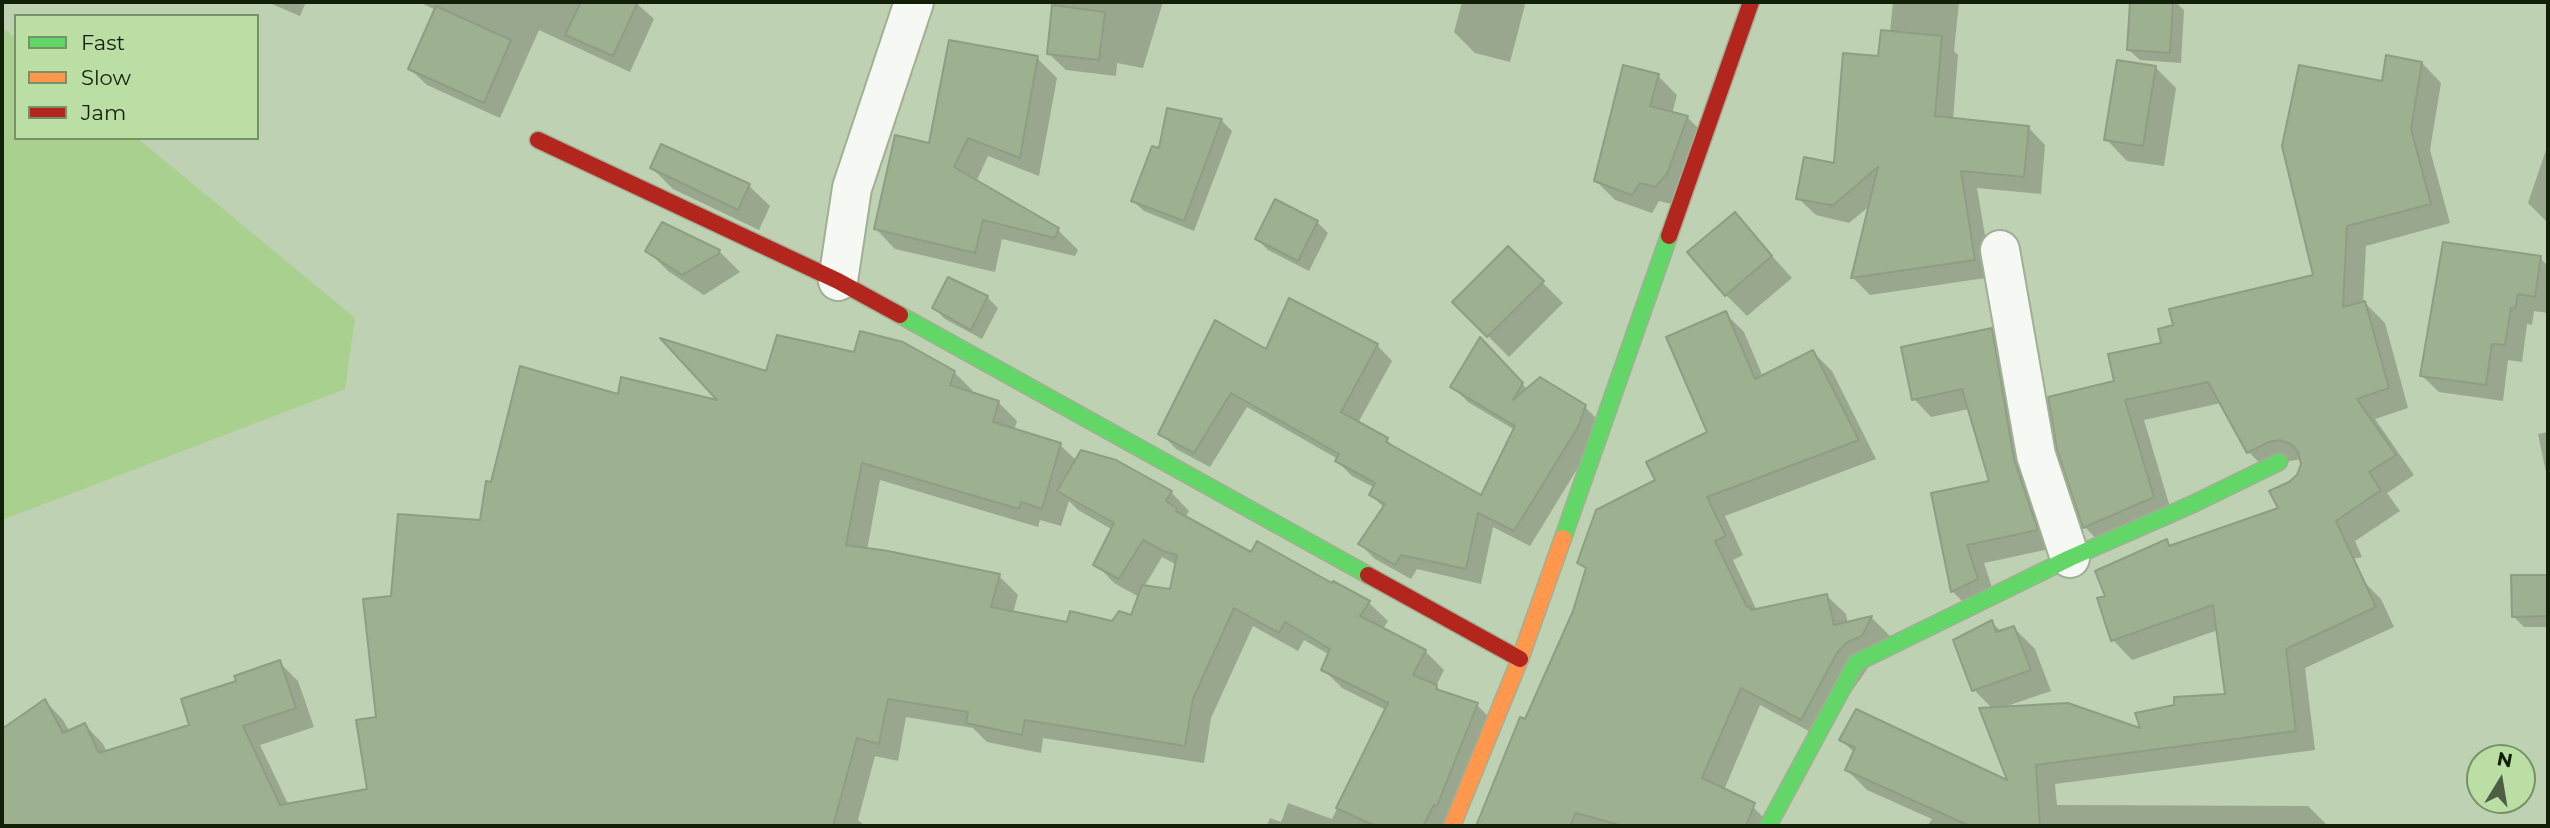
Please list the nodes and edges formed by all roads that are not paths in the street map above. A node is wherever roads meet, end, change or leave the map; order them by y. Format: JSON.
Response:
{"nodes":[{"id":1,"x":914,"y":2,"type":"edge"},
{"id":2,"x":1751,"y":2,"type":"edge"},
{"id":3,"x":538,"y":139,"type":"dead end"},
{"id":4,"x":2000,"y":250,"type":"dead end"},
{"id":5,"x":838,"y":281,"type":"junction"},
{"id":6,"x":2279,"y":462,"type":"dead end"},
{"id":7,"x":2070,"y":558,"type":"junction"},
{"id":8,"x":1520,"y":659,"type":"junction"},
{"id":9,"x":1452,"y":826,"type":"edge"},
{"id":10,"x":1768,"y":826,"type":"edge"}],
"edges":[{"from":1,"to":5,"type":"street"},
{"from":2,"to":8,"type":"street"},
{"from":3,"to":5,"type":"street"},
{"from":4,"to":7,"type":"street"},
{"from":5,"to":8,"type":"street"},
{"from":6,"to":7,"type":"street"},
{"from":7,"to":10,"type":"street"},
{"from":8,"to":9,"type":"street"}]}
